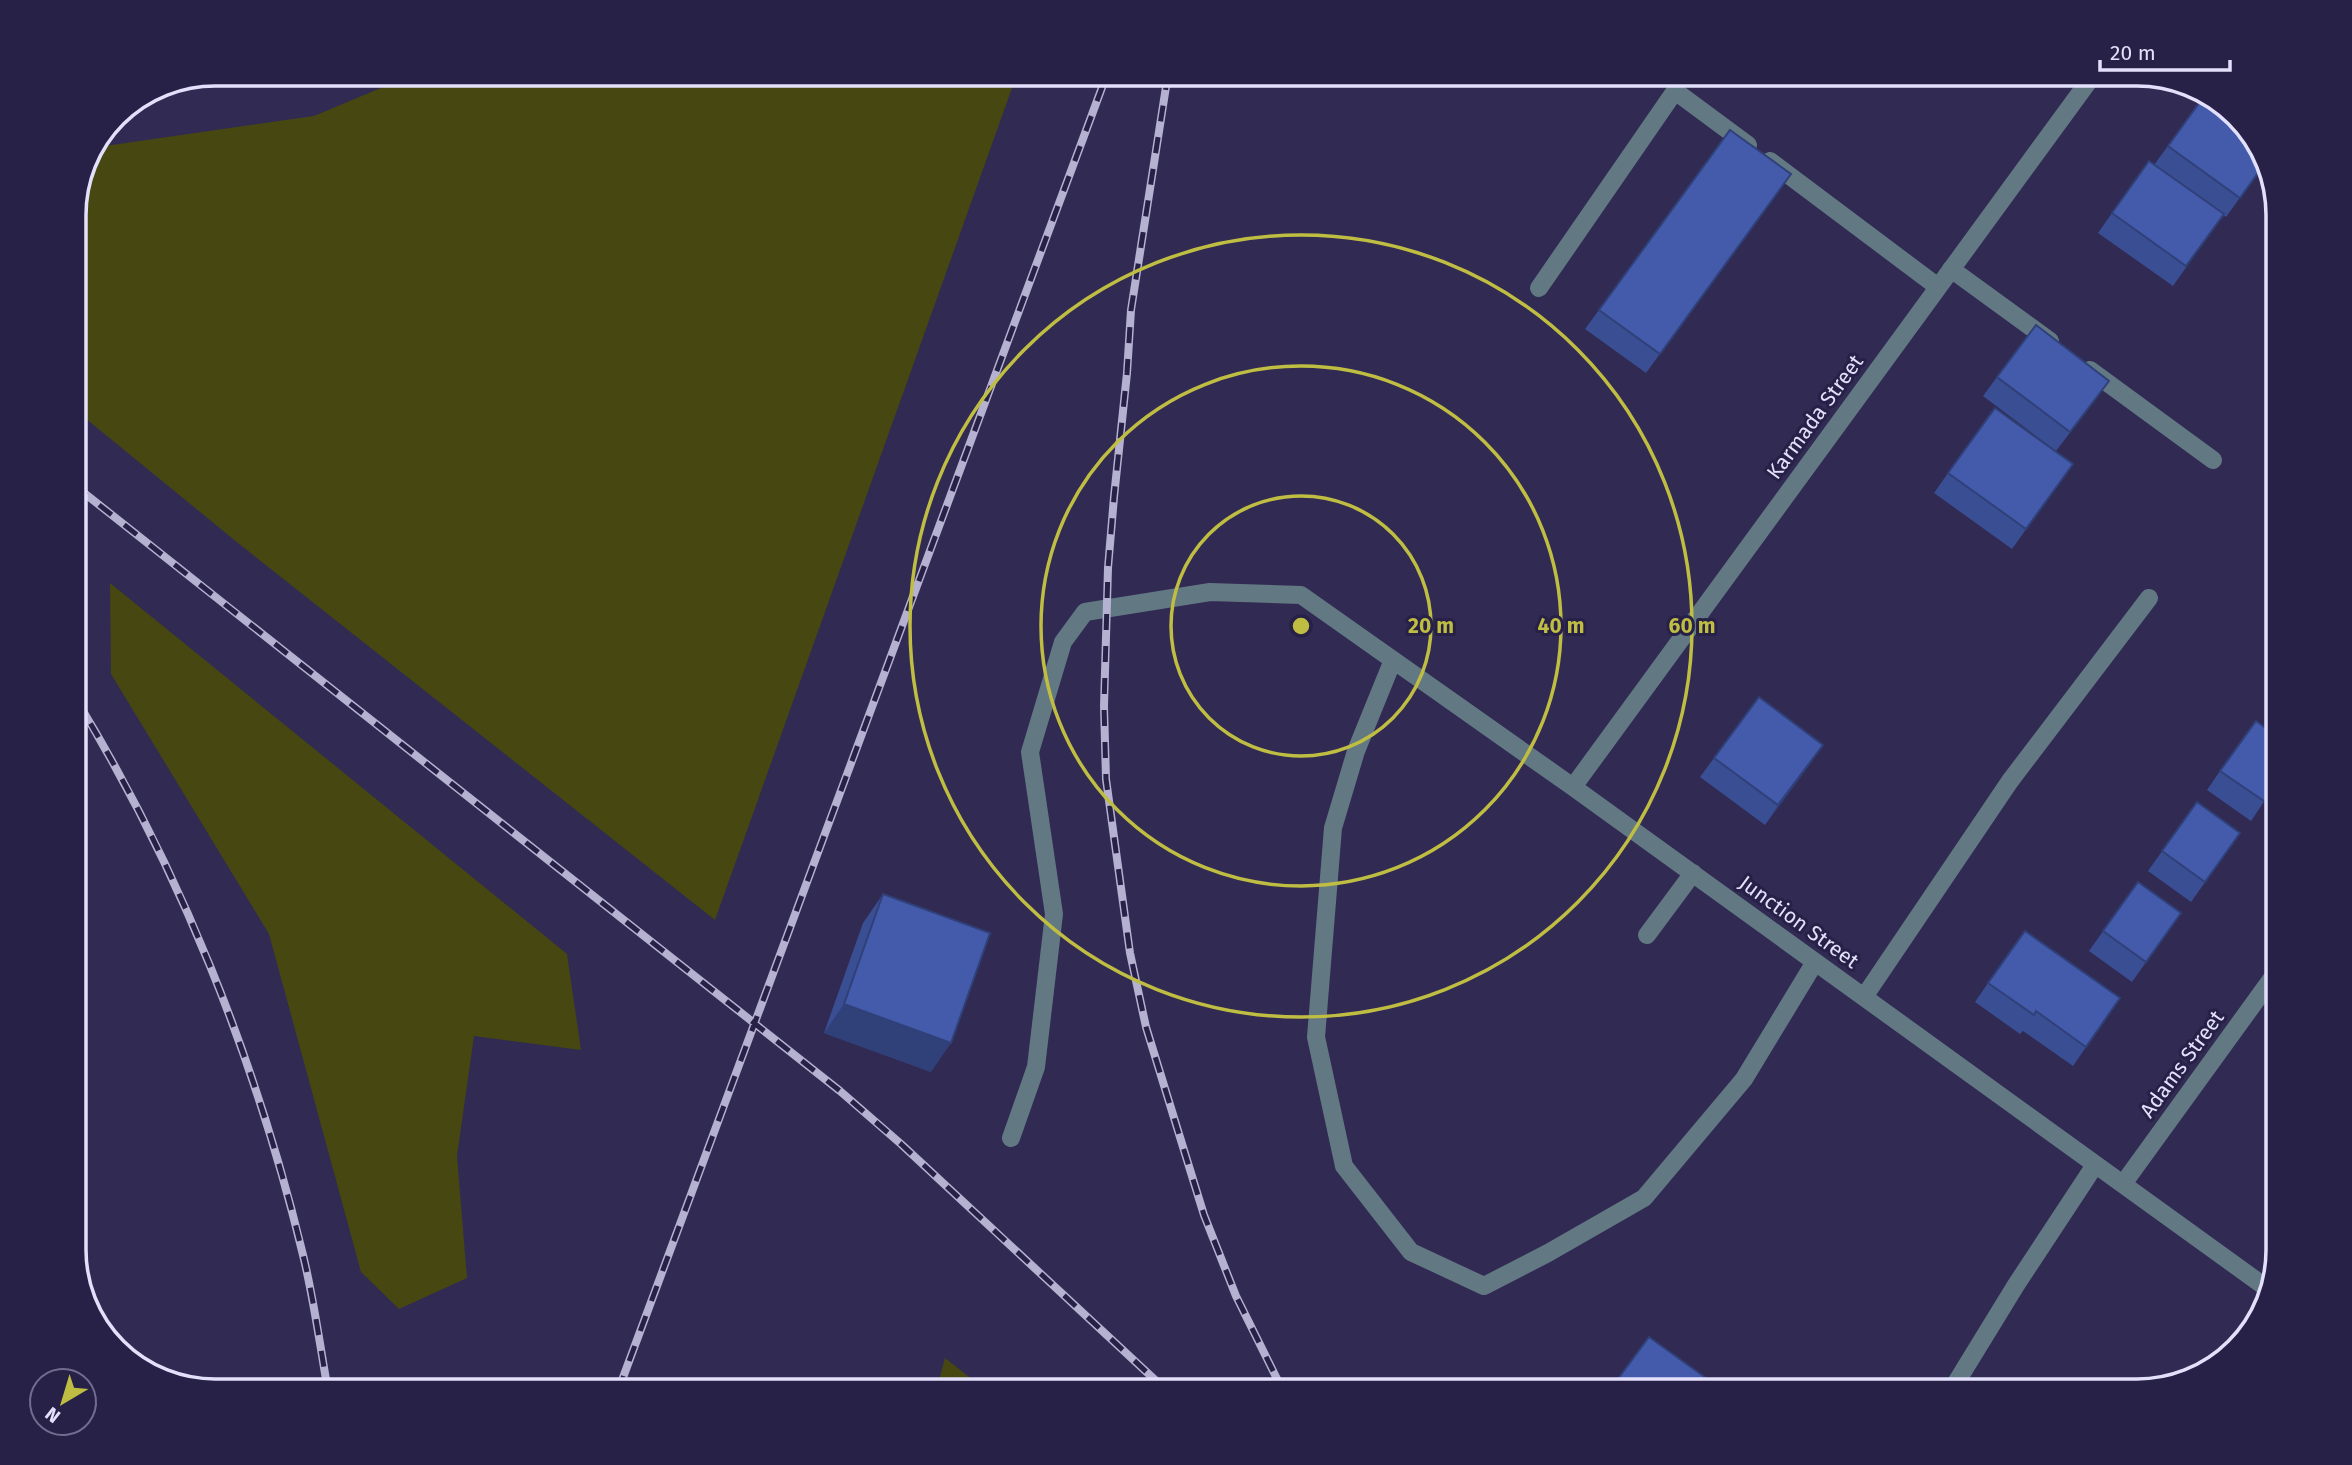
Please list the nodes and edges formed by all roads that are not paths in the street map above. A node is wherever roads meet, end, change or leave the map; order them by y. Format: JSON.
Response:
{"nodes":[{"id":1,"x":2085,"y":86,"type":"edge"},
{"id":2,"x":1951,"y":269,"type":"junction"},
{"id":3,"x":1938,"y":287,"type":"junction"},
{"id":4,"x":1539,"y":288,"type":"dead end"},
{"id":5,"x":2213,"y":460,"type":"dead end"},
{"id":6,"x":2148,"y":598,"type":"dead end"},
{"id":7,"x":1393,"y":660,"type":"junction"},
{"id":8,"x":1573,"y":787,"type":"junction"},
{"id":9,"x":1693,"y":873,"type":"junction"},
{"id":10,"x":1647,"y":935,"type":"dead end"},
{"id":11,"x":1815,"y":962,"type":"junction"},
{"id":12,"x":2266,"y":987,"type":"edge"},
{"id":13,"x":1864,"y":997,"type":"junction"},
{"id":14,"x":1011,"y":1138,"type":"dead end"},
{"id":15,"x":2095,"y":1165,"type":"junction"},
{"id":16,"x":2123,"y":1184,"type":"junction"},
{"id":17,"x":2262,"y":1284,"type":"edge"},
{"id":18,"x":1958,"y":1379,"type":"edge"}],
"edges":[{"from":1,"to":2,"type":"street","name":"Karmada Street"},
{"from":2,"to":3,"type":"street","name":"Karmada Street"},
{"from":2,"to":5,"type":"street"},
{"from":3,"to":4,"type":"street"},
{"from":3,"to":8,"type":"street","name":"Karmada Street"},
{"from":6,"to":13,"type":"street"},
{"from":7,"to":8,"type":"street","name":"Junction Street"},
{"from":7,"to":11,"type":"street"},
{"from":7,"to":14,"type":"street","name":"Junction Street"},
{"from":8,"to":9,"type":"street","name":"Junction Street"},
{"from":9,"to":10,"type":"street"},
{"from":9,"to":11,"type":"street","name":"Junction Street"},
{"from":11,"to":13,"type":"street","name":"Junction Street"},
{"from":12,"to":16,"type":"street","name":"Adams Street"},
{"from":13,"to":15,"type":"street","name":"Junction Street"},
{"from":15,"to":16,"type":"street","name":"Junction Street"},
{"from":15,"to":18,"type":"street"},
{"from":16,"to":17,"type":"street","name":"Junction Street"}]}
